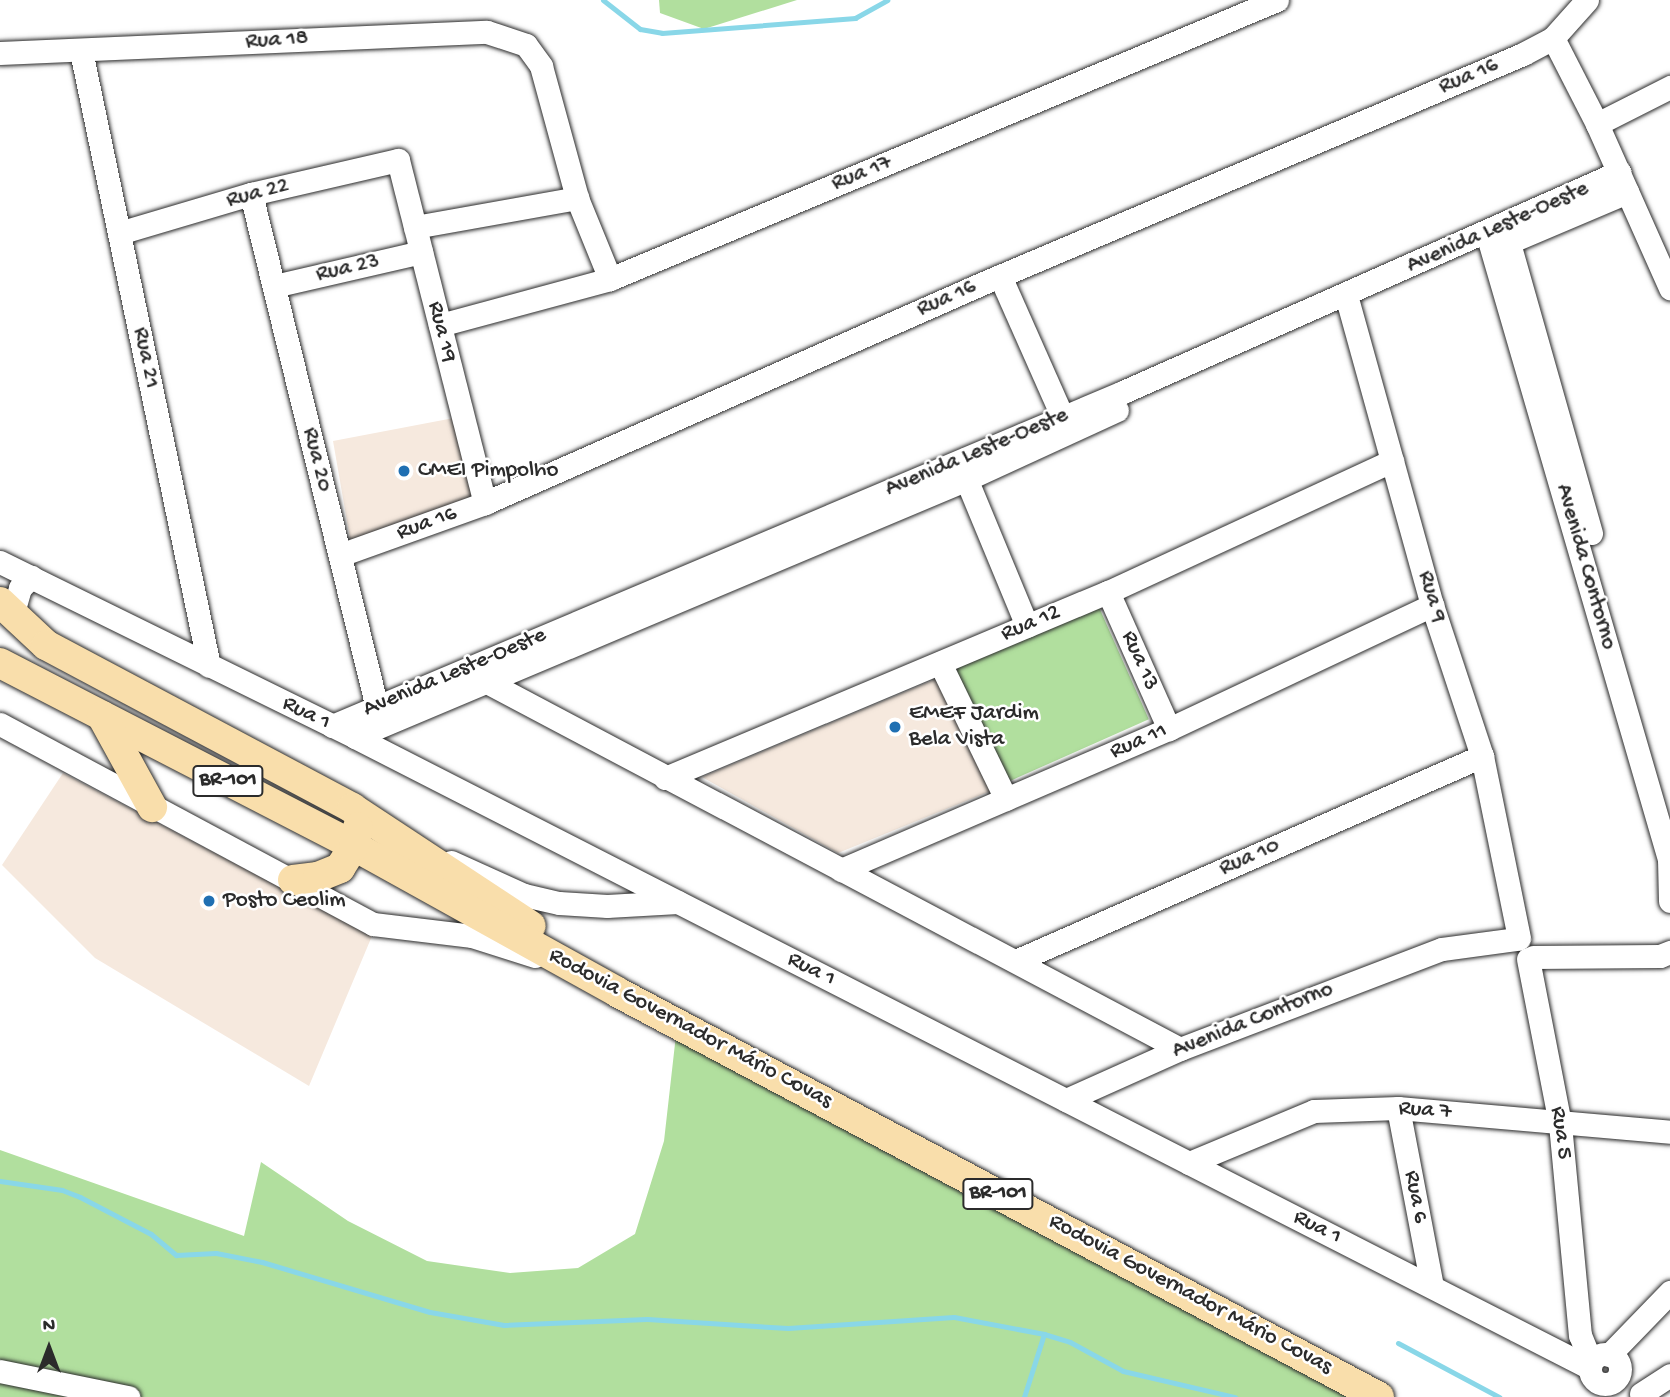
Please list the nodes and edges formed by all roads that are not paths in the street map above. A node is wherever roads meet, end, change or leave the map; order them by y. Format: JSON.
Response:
{"nodes":[{"id":1,"x":1277,"y":0,"type":"edge"},
{"id":2,"x":1587,"y":0,"type":"edge"},
{"id":3,"x":1553,"y":38,"type":"junction"},
{"id":4,"x":81,"y":51,"type":"junction"},
{"id":5,"x":0,"y":53,"type":"edge"},
{"id":6,"x":1670,"y":88,"type":"edge"},
{"id":7,"x":1597,"y":124,"type":"junction"},
{"id":8,"x":398,"y":160,"type":"joint"},
{"id":9,"x":1623,"y":182,"type":"junction"},
{"id":10,"x":251,"y":194,"type":"junction"},
{"id":11,"x":577,"y":198,"type":"junction"},
{"id":12,"x":415,"y":227,"type":"junction"},
{"id":13,"x":119,"y":233,"type":"junction"},
{"id":14,"x":1498,"y":238,"type":"junction"},
{"id":15,"x":421,"y":252,"type":"junction"},
{"id":16,"x":1664,"y":255,"type":"edge"},
{"id":17,"x":1000,"y":276,"type":"junction"},
{"id":18,"x":610,"y":279,"type":"junction"},
{"id":19,"x":274,"y":286,"type":"junction"},
{"id":20,"x":1670,"y":288,"type":"edge"},
{"id":21,"x":1349,"y":302,"type":"junction"},
{"id":22,"x":440,"y":325,"type":"junction"},
{"id":23,"x":1062,"y":416,"type":"junction"},
{"id":24,"x":1392,"y":461,"type":"junction"},
{"id":25,"x":963,"y":470,"type":"junction"},
{"id":26,"x":485,"y":503,"type":"junction"},
{"id":27,"x":340,"y":555,"type":"junction"},
{"id":28,"x":0,"y":562,"type":"edge"},
{"id":29,"x":31,"y":576,"type":"junction"},
{"id":30,"x":1108,"y":592,"type":"junction"},
{"id":31,"x":1432,"y":605,"type":"junction"},
{"id":32,"x":6,"y":609,"type":"edge"},
{"id":33,"x":1027,"y":626,"type":"junction"},
{"id":34,"x":0,"y":663,"type":"edge"},
{"id":35,"x":940,"y":663,"type":"junction"},
{"id":36,"x":209,"y":666,"type":"junction"},
{"id":37,"x":482,"y":673,"type":"junction"},
{"id":38,"x":102,"y":716,"type":"junction"},
{"id":39,"x":379,"y":716,"type":"junction"},
{"id":40,"x":0,"y":724,"type":"edge"},
{"id":41,"x":332,"y":726,"type":"junction"},
{"id":42,"x":1169,"y":729,"type":"junction"},
{"id":43,"x":355,"y":737,"type":"junction"},
{"id":44,"x":1482,"y":756,"type":"junction"},
{"id":45,"x":665,"y":778,"type":"junction"},
{"id":46,"x":1006,"y":799,"type":"junction"},
{"id":47,"x":152,"y":807,"type":"junction"},
{"id":48,"x":352,"y":808,"type":"junction"},
{"id":49,"x":1670,"y":811,"type":"edge"},
{"id":50,"x":399,"y":838,"type":"junction"},
{"id":51,"x":354,"y":846,"type":"junction"},
{"id":52,"x":1669,"y":859,"type":"edge"},
{"id":53,"x":841,"y":870,"type":"junction"},
{"id":54,"x":293,"y":880,"type":"junction"},
{"id":55,"x":1670,"y":901,"type":"edge"},
{"id":56,"x":678,"y":902,"type":"junction"},
{"id":57,"x":1670,"y":944,"type":"edge"},
{"id":58,"x":1525,"y":947,"type":"junction"},
{"id":59,"x":1018,"y":960,"type":"junction"},
{"id":60,"x":578,"y":970,"type":"junction"},
{"id":61,"x":617,"y":992,"type":"junction"},
{"id":62,"x":1180,"y":1049,"type":"junction"},
{"id":63,"x":1066,"y":1100,"type":"junction"},
{"id":64,"x":1398,"y":1108,"type":"junction"},
{"id":65,"x":1560,"y":1124,"type":"junction"},
{"id":66,"x":1670,"y":1132,"type":"edge"},
{"id":67,"x":1189,"y":1163,"type":"junction"},
{"id":68,"x":1432,"y":1286,"type":"junction"},
{"id":69,"x":1670,"y":1293,"type":"edge"},
{"id":70,"x":1604,"y":1363,"type":"junction"},
{"id":71,"x":0,"y":1371,"type":"edge"},
{"id":72,"x":1670,"y":1376,"type":"edge"},
{"id":73,"x":1670,"y":1383,"type":"edge"},
{"id":74,"x":1643,"y":1395,"type":"edge"},
{"id":75,"x":128,"y":1397,"type":"edge"},
{"id":76,"x":1379,"y":1397,"type":"edge"},
{"id":77,"x":1665,"y":1397,"type":"edge"}],
"edges":[{"from":1,"to":18,"type":"street","name":"Rua 17"},
{"from":2,"to":3,"type":"street"},
{"from":3,"to":7,"type":"street"},
{"from":3,"to":17,"type":"street","name":"Rua 16"},
{"from":4,"to":5,"type":"street","name":"Rua 18"},
{"from":4,"to":11,"type":"street","name":"Rua 18"},
{"from":4,"to":13,"type":"street","name":"Rua 21"},
{"from":6,"to":7,"type":"street"},
{"from":7,"to":9,"type":"street"},
{"from":8,"to":10,"type":"street","name":"Rua 22"},
{"from":8,"to":12,"type":"street","name":"Rua 19"},
{"from":9,"to":14,"type":"street","name":"Avenida Leste-Oeste"},
{"from":9,"to":16,"type":"street"},
{"from":10,"to":13,"type":"street","name":"Rua 22"},
{"from":10,"to":19,"type":"street","name":"Rua 20"},
{"from":11,"to":12,"type":"street"},
{"from":11,"to":18,"type":"street"},
{"from":12,"to":15,"type":"street","name":"Rua 19"},
{"from":13,"to":36,"type":"street","name":"Rua 21"},
{"from":14,"to":21,"type":"street","name":"Avenida Leste-Oeste"},
{"from":14,"to":49,"type":"street","name":"Avenida Contorno"},
{"from":14,"to":52,"type":"street","name":"Avenida Contorno"},
{"from":15,"to":19,"type":"street","name":"Rua 23"},
{"from":15,"to":22,"type":"street","name":"Rua 19"},
{"from":16,"to":20,"type":"street"},
{"from":17,"to":23,"type":"street"},
{"from":17,"to":26,"type":"street","name":"Rua 16"},
{"from":18,"to":22,"type":"street","name":"Rua 17"},
{"from":19,"to":27,"type":"street","name":"Rua 20"},
{"from":21,"to":23,"type":"street","name":"Avenida Leste-Oeste"},
{"from":21,"to":24,"type":"street","name":"Rua 9"},
{"from":21,"to":25,"type":"street","name":"Avenida Leste-Oeste"},
{"from":22,"to":26,"type":"street","name":"Rua 19"},
{"from":23,"to":25,"type":"street","name":"Avenida Leste-Oeste"},
{"from":24,"to":30,"type":"street","name":"Rua 12"},
{"from":24,"to":31,"type":"street","name":"Rua 9"},
{"from":25,"to":33,"type":"street"},
{"from":25,"to":37,"type":"street","name":"Avenida Leste-Oeste"},
{"from":26,"to":27,"type":"street","name":"Rua 16"},
{"from":27,"to":39,"type":"street","name":"Rua 20"},
{"from":28,"to":29,"type":"street","name":"Rua 1"},
{"from":29,"to":32,"type":"street"},
{"from":29,"to":36,"type":"street","name":"Rua 1"},
{"from":30,"to":33,"type":"street","name":"Rua 12"},
{"from":30,"to":42,"type":"street","name":"Rua 13"},
{"from":31,"to":42,"type":"street","name":"Rua 11"},
{"from":31,"to":44,"type":"street","name":"Rua 9"},
{"from":32,"to":48,"type":"main road"},
{"from":33,"to":35,"type":"street","name":"Rua 12"},
{"from":34,"to":38,"type":"main road","name":"Rodovia Governador Mário Covas","number":"BR-101"},
{"from":35,"to":45,"type":"street","name":"Rua 12"},
{"from":35,"to":46,"type":"street"},
{"from":36,"to":41,"type":"street","name":"Rua 1"},
{"from":37,"to":39,"type":"street","name":"Avenida Leste-Oeste"},
{"from":37,"to":45,"type":"street"},
{"from":38,"to":47,"type":"main road"},
{"from":38,"to":51,"type":"main road","name":"Rodovia Governador Mário Covas","number":"BR-101"},
{"from":39,"to":41,"type":"street","name":"Avenida Leste-Oeste"},
{"from":39,"to":43,"type":"street","name":"Avenida Leste-Oeste"},
{"from":40,"to":47,"type":"street"},
{"from":41,"to":43,"type":"street","name":"Rua 1"},
{"from":42,"to":46,"type":"street","name":"Rua 11"},
{"from":43,"to":56,"type":"street","name":"Rua 1"},
{"from":44,"to":58,"type":"street","name":"Rua 9"},
{"from":44,"to":59,"type":"street","name":"Rua 10"},
{"from":45,"to":53,"type":"street"},
{"from":46,"to":53,"type":"street","name":"Rua 11"},
{"from":47,"to":54,"type":"street"},
{"from":48,"to":50,"type":"main road"},
{"from":48,"to":51,"type":"main road"},
{"from":50,"to":56,"type":"street"},
{"from":50,"to":61,"type":"main road"},
{"from":51,"to":54,"type":"main road"},
{"from":51,"to":60,"type":"main road","name":"Rodovia Governador Mário Covas","number":"BR-101"},
{"from":52,"to":55,"type":"street","name":"Avenida Contorno"},
{"from":53,"to":59,"type":"street"},
{"from":54,"to":60,"type":"street"},
{"from":56,"to":63,"type":"street","name":"Rua 1"},
{"from":57,"to":58,"type":"street","name":"Avenida Contorno"},
{"from":58,"to":62,"type":"street","name":"Avenida Contorno"},
{"from":58,"to":65,"type":"street","name":"Rua 5"},
{"from":59,"to":62,"type":"street"},
{"from":60,"to":61,"type":"main road","name":"Rodovia Governador Mário Covas","number":"BR-101"},
{"from":61,"to":76,"type":"main road","name":"Rodovia Governador Mário Covas","number":"BR-101"},
{"from":62,"to":63,"type":"street","name":"Avenida Contorno"},
{"from":63,"to":67,"type":"street","name":"Rua 1"},
{"from":64,"to":65,"type":"street","name":"Rua 7"},
{"from":64,"to":67,"type":"street","name":"Rua 7"},
{"from":64,"to":68,"type":"street","name":"Rua 6"},
{"from":65,"to":66,"type":"street","name":"Rua 7"},
{"from":65,"to":70,"type":"street","name":"Rua 5"},
{"from":67,"to":68,"type":"street","name":"Rua 1"},
{"from":68,"to":70,"type":"street","name":"Rua 1"},
{"from":69,"to":70,"type":"street"},
{"from":70,"to":74,"type":"street","name":"Rua 1"},
{"from":71,"to":75,"type":"street"},
{"from":72,"to":74,"type":"street"},
{"from":73,"to":77,"type":"street"}]}
